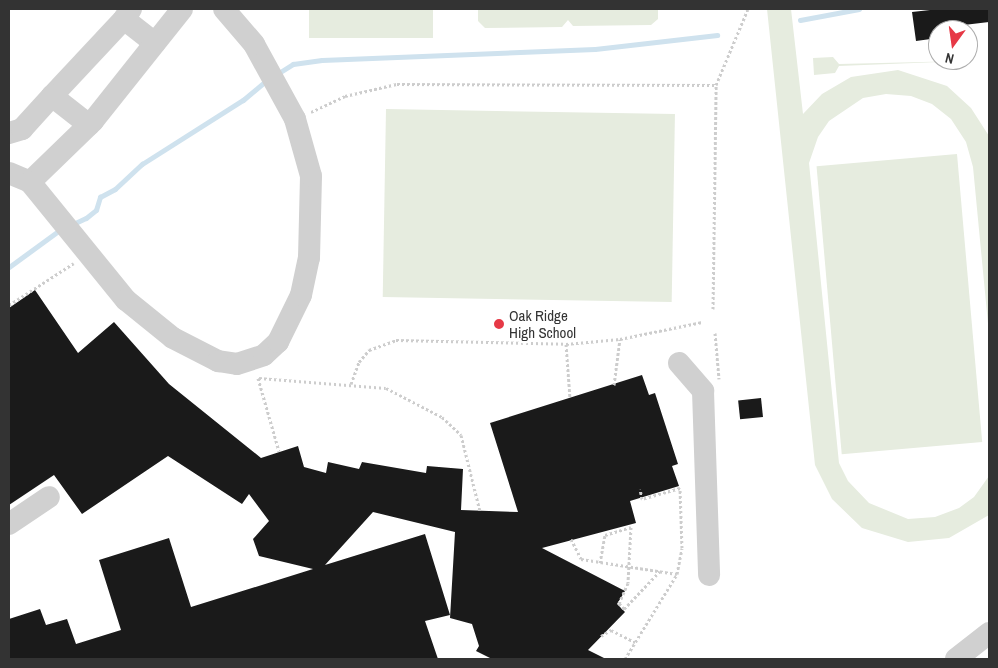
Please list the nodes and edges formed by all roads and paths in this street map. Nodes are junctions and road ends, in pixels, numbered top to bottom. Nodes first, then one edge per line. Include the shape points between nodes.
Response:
1 (182, 9) edge
2 (224, 9) edge
3 (748, 9) edge
4 (127, 14) edge
5 (155, 43) junction
6 (716, 85) junction
7 (52, 96) junction
8 (295, 119) junction
9 (88, 125) junction
10 (10, 134) edge
11 (9, 173) edge
12 (30, 182) junction
13 (81, 247) junction
14 (9, 305) edge
15 (713, 309) dead end
16 (702, 322) dead end
17 (620, 339) junction
18 (566, 344) junction
19 (679, 363) dead end
20 (255, 370) junction
21 (351, 384) junction
22 (614, 384) dead end
23 (570, 398) dead end
24 (279, 452) dead end
25 (640, 489) dead end
26 (49, 497) dead end
27 (480, 511) dead end
28 (9, 524) edge
29 (571, 538) dead end
30 (600, 563) junction
31 (626, 567) junction
32 (660, 571) junction
33 (677, 574) junction
34 (709, 575) dead end
35 (989, 633) edge
36 (601, 636) dead end
37 (635, 642) junction
38 (624, 659) edge
39 (956, 659) edge

1 - 5 street
2 - 8 street via 265,64
3 - 6 path
4 - 5 street
4 - 7 street
5 - 9 street
6 - 8 path via 398,84 345,96
6 - 15 path
7 - 9 street
7 - 10 street via 22,129
8 - 20 street via 311,176 309,258 290,320 278,342
9 - 12 street
11 - 12 street
12 - 13 street via 55,209
13 - 14 path
13 - 20 street via 126,300 173,338 218,362
16 - 17 path
17 - 18 path
17 - 22 path
18 - 21 path via 396,340 369,350 359,362
18 - 23 path
19 - 34 street via 703,391
20 - 21 path
20 - 24 path
21 - 27 path via 386,388 408,398 442,417 461,435
25 - 33 path via 642,499 680,488 682,548
26 - 28 street
29 - 30 path via 581,559
30 - 31 path
30 - 31 path via 605,535 631,527
31 - 32 path
31 - 32 path via 628,583 619,603 624,609
32 - 33 path
33 - 37 path
35 - 39 street
36 - 37 path via 611,630
37 - 38 path

